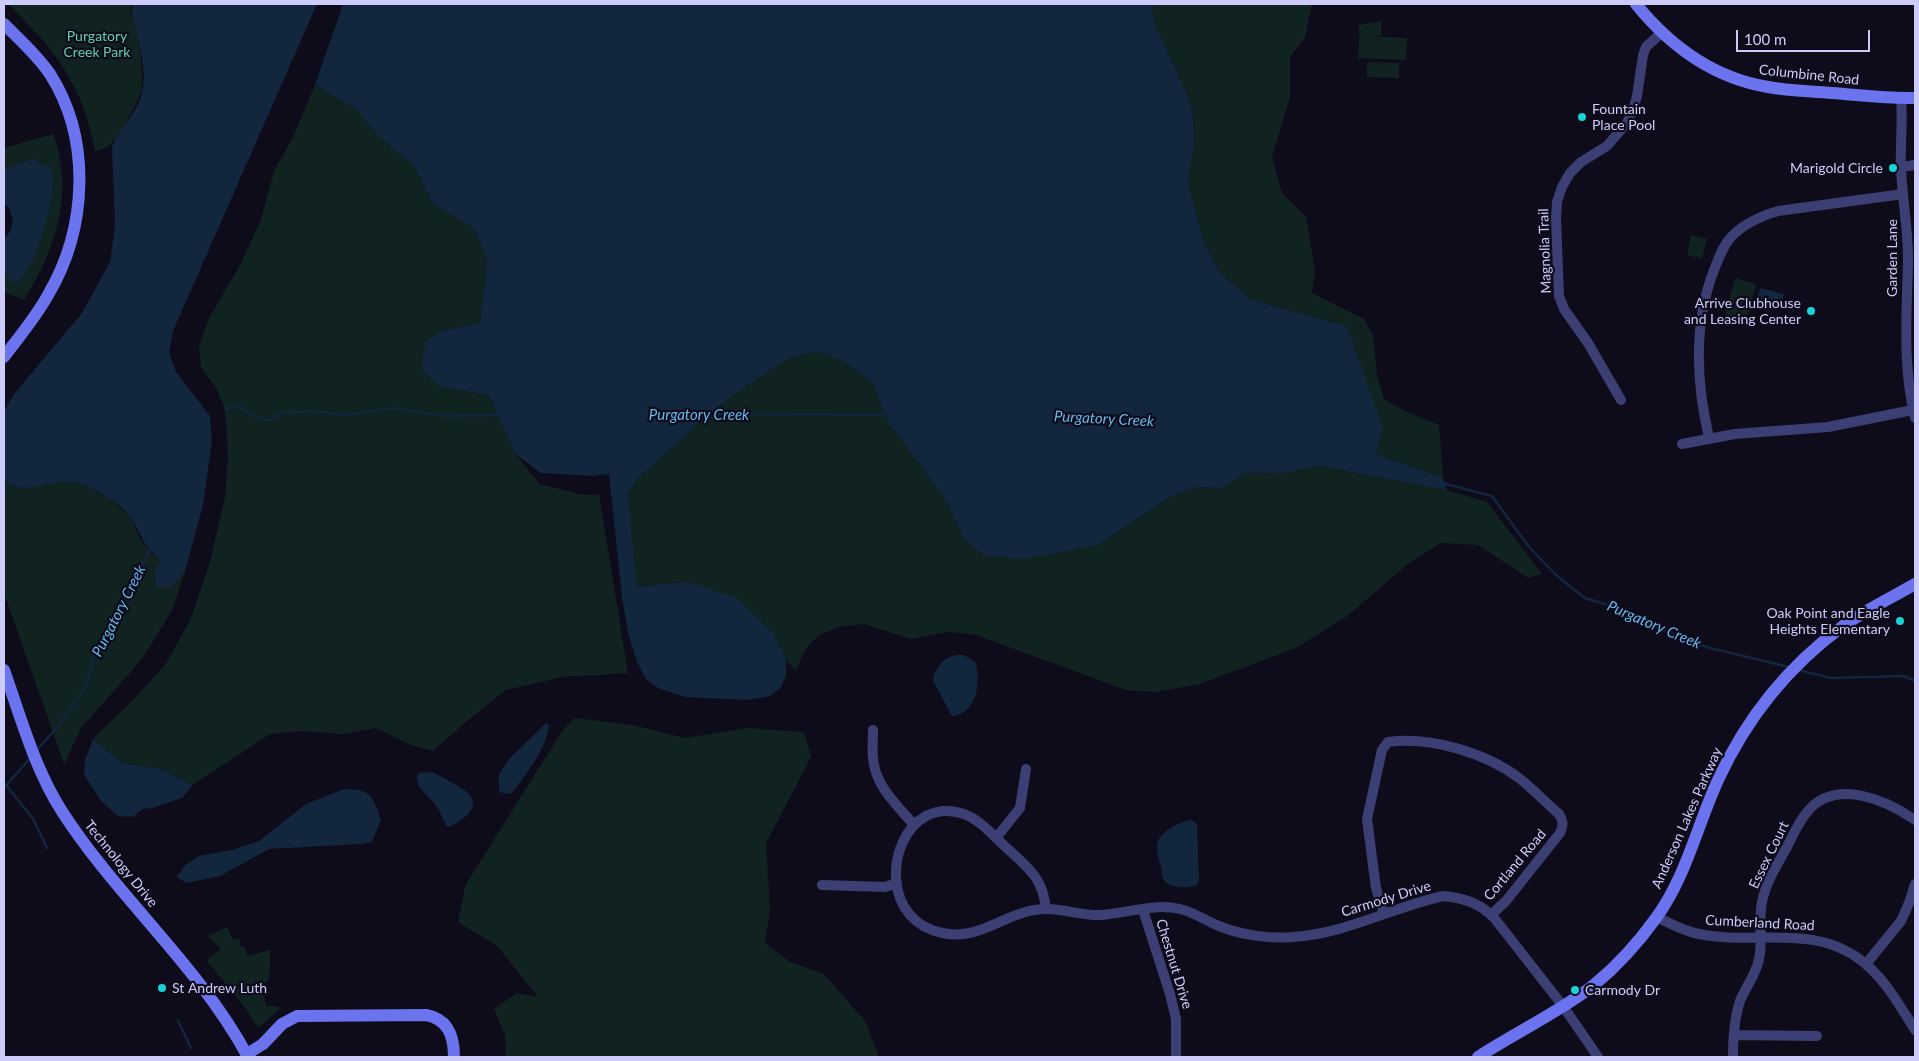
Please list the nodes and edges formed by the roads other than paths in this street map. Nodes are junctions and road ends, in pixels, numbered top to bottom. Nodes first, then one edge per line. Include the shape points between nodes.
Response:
1 (1636, 4) edge
2 (4, 24) edge
3 (1661, 33) junction
4 (1901, 98) junction
5 (1915, 98) edge
6 (1915, 165) edge
7 (1901, 167) junction
8 (1903, 194) junction
9 (4, 357) edge
10 (1912, 382) edge
11 (1621, 400) dead end
12 (1914, 414) edge
13 (1709, 438) junction
14 (1682, 444) dead end
15 (1915, 584) edge
16 (4, 670) edge
17 (873, 730) dead end
18 (1026, 769) dead end
19 (1915, 820) edge
20 (914, 824) junction
21 (996, 838) junction
22 (897, 884) junction
23 (1915, 884) edge
24 (822, 885) dead end
25 (1046, 909) junction
26 (1143, 910) junction
27 (1384, 913) junction
28 (1491, 915) junction
29 (1657, 917) junction
30 (1760, 937) junction
31 (1866, 964) junction
32 (1563, 1006) junction
33 (1915, 1030) edge
34 (1734, 1035) junction
35 (1817, 1036) dead end
36 (248, 1056) edge
37 (454, 1057) edge
38 (1176, 1057) edge
39 (1478, 1057) edge
40 (1598, 1057) edge
41 (1733, 1057) edge

1 - 3 street, Columbine Road
2 - 9 street via 41,62 57,86 73,129 80,175 78,211 62,269 48,297
3 - 4 street, Columbine Road via 1693,58 1746,82 1787,90
3 - 11 street, Magnolia Trail via 1642,54 1634,110 1627,123 1607,146 1570,173 1557,202 1559,296
4 - 5 street, Columbine Road
4 - 7 street, Garden Lane
6 - 7 street
7 - 8 street, Garden Lane
8 - 10 street, Garden Lane via 1908,258 1905,329
8 - 13 street via 1778,211 1761,216 1732,236 1722,250 1708,284 1702,313 1698,370
10 - 12 street, Garden Lane
12 - 13 street via 1828,427
13 - 14 street
15 - 29 street, Anderson Lakes Parkway via 1844,626 1773,690 1745,730 1718,780 1685,865
16 - 36 street, Technology Drive via 53,797 75,831 216,1006
17 - 20 street via 873,759 877,775 884,790
18 - 21 street via 1020,808
19 - 30 street, Essex Court via 1861,795 1838,794 1817,802 1803,816 1767,886 1762,903
20 - 21 street via 938,812 952,812 966,815
20 - 22 street via 900,847
21 - 25 street via 1036,876 1045,897
22 - 24 street via 885,887
22 - 25 street via 900,900 915,921 925,928 951,934 978,931 1024,912
23 - 31 street via 1901,921
25 - 26 street, Carmody Drive via 1084,915
26 - 27 street, Carmody Drive via 1182,909 1241,933 1292,938 1335,930
26 - 38 street, Chestnut Drive via 1176,1019
27 - 28 street, Carmody Drive via 1443,896 1471,901
27 - 28 street, Cortland Road via 1376,888 1367,819 1382,750 1388,742 1394,741 1441,745 1493,762 1520,779 1562,820 1560,833
28 - 32 street, Carmody Drive
29 - 30 street, Cumberland Road via 1700,934
29 - 32 street, Anderson Lakes Parkway via 1615,966
30 - 31 street, Cumberland Road via 1823,941
30 - 34 street, Essex Court via 1756,970 1741,1000
31 - 33 street, Cumberland Road via 1889,990
32 - 39 street, Anderson Lakes Parkway
32 - 40 street, Carmody Drive
34 - 35 street
34 - 41 street, Essex Court
36 - 37 street via 282,1024 297,1016 426,1015 441,1020 446,1026 453,1039

